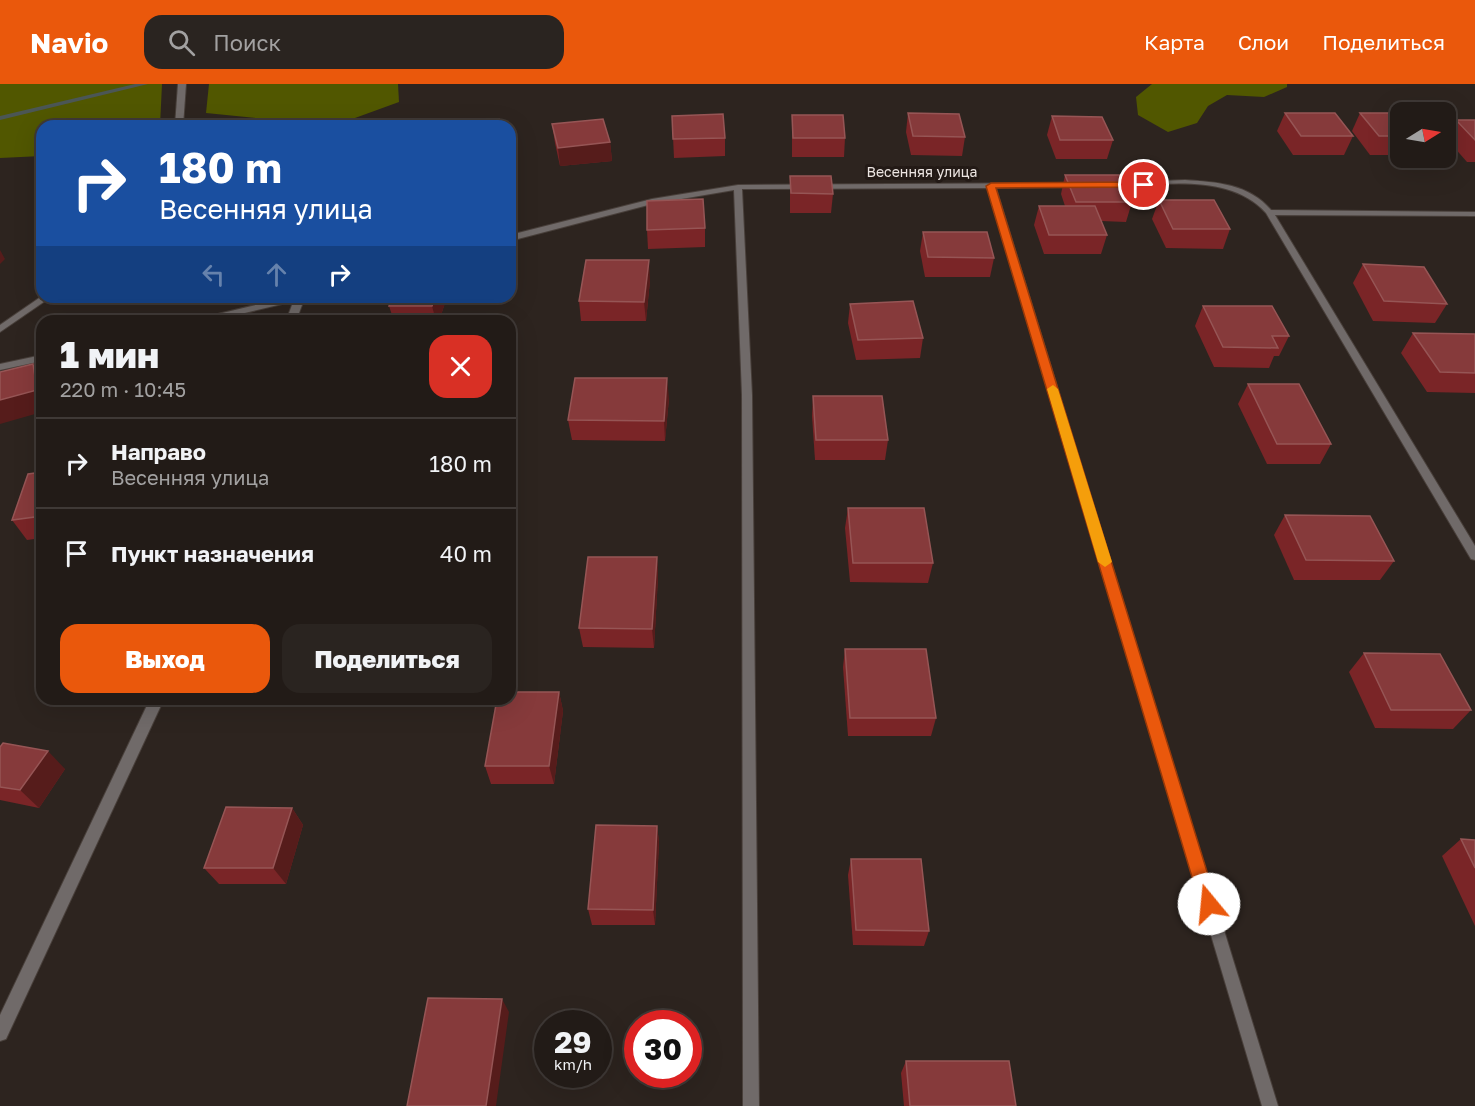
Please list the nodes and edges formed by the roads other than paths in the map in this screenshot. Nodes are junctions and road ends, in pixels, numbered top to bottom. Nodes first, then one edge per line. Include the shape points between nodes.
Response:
1 (182, 84) edge
2 (179, 120) edge
3 (991, 186) junction
4 (738, 187) junction
5 (1269, 212) junction
6 (1475, 214) edge
7 (516, 236) edge
8 (37, 303) edge
9 (275, 303) edge
10 (225, 315) edge
11 (0, 329) edge
12 (36, 359) edge
13 (0, 367) edge
14 (1475, 556) edge
15 (154, 705) edge
16 (0, 1033) edge
17 (751, 1106) edge
18 (1270, 1106) edge

1 - 2 street
3 - 4 street, Весенняя улица
3 - 5 street, Весенняя улица via 1209,184 1256,198
3 - 18 street
4 - 7 street, Весенняя улица via 622,207
4 - 17 street via 747,395
5 - 6 street
5 - 14 street
8 - 11 street
9 - 10 street
12 - 13 street
15 - 16 street

